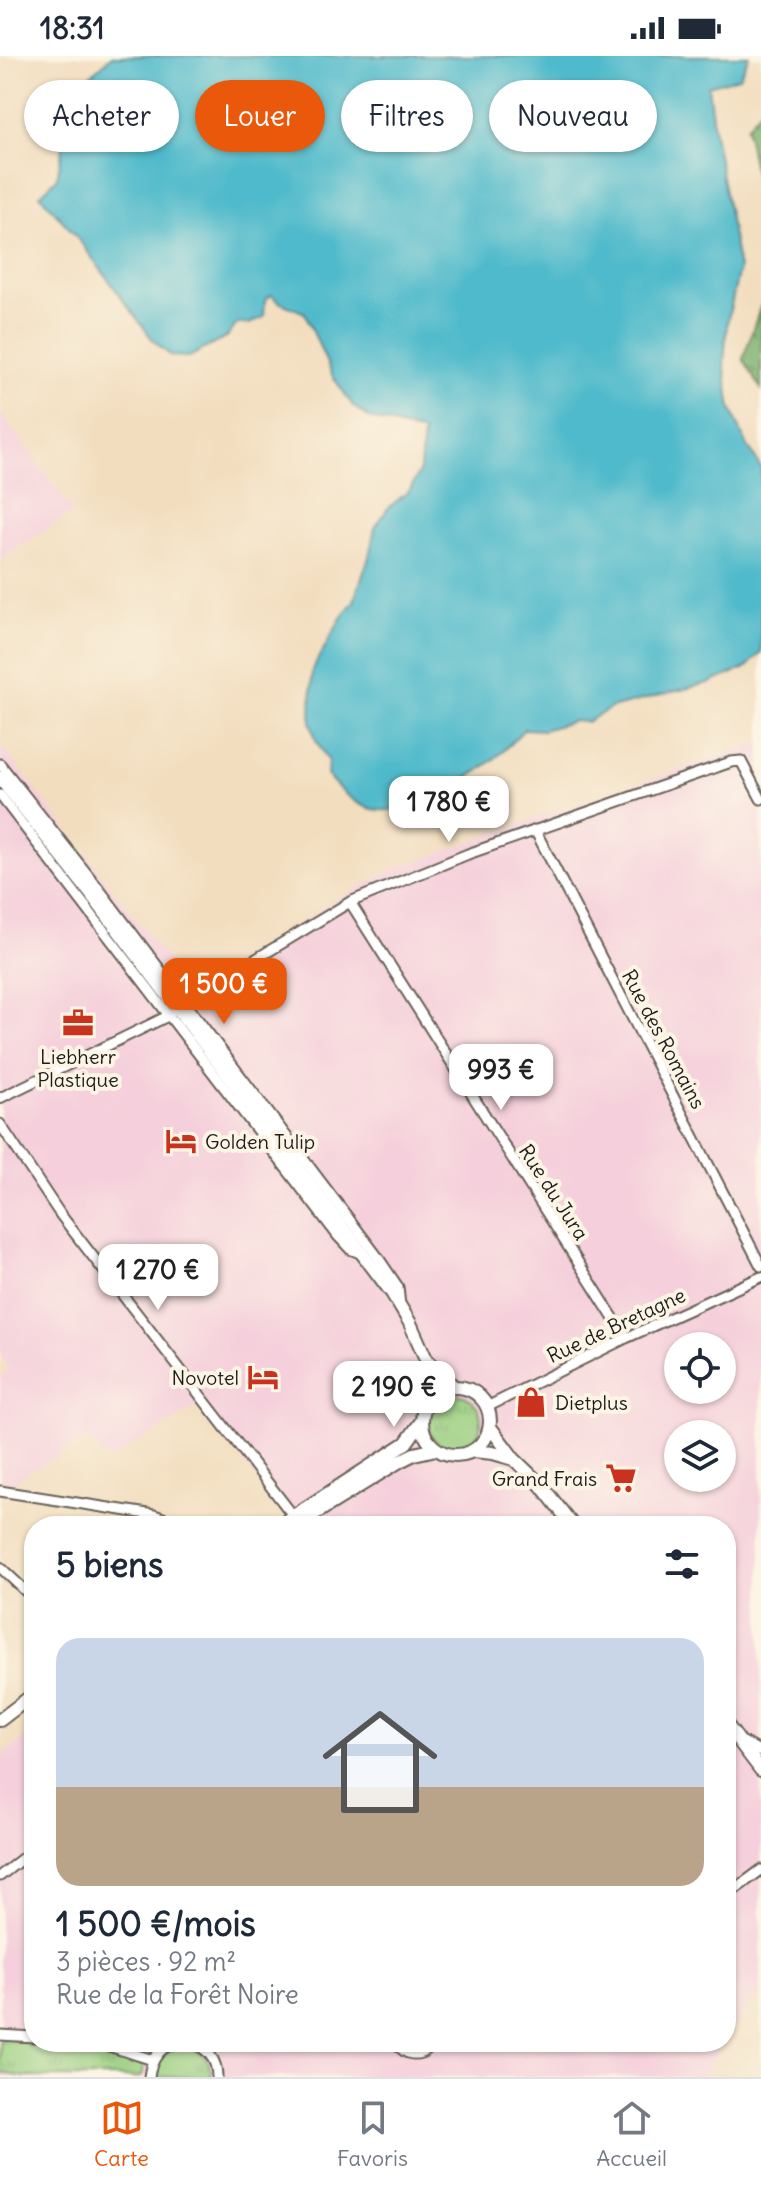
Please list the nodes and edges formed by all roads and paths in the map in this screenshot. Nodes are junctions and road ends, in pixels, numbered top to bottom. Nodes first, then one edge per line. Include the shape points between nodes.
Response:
1 (0, 764) edge
2 (0, 778) edge
3 (0, 795) edge
4 (761, 799) edge
5 (535, 830) junction
6 (350, 902) junction
7 (185, 1002) junction
8 (170, 1015) junction
9 (0, 1098) edge
10 (0, 1124) edge
11 (363, 1254) junction
12 (761, 1266) edge
13 (761, 1277) edge
14 (400, 1306) junction
15 (626, 1338) junction
16 (426, 1359) junction
17 (454, 1387) junction
18 (430, 1399) junction
19 (487, 1407) junction
20 (421, 1422) junction
21 (490, 1427) junction
22 (436, 1449) junction
23 (473, 1451) junction
24 (514, 1459) junction
25 (0, 1491) edge
26 (157, 1516) edge
27 (293, 1516) edge
28 (307, 1516) edge
29 (310, 1516) edge
30 (565, 1516) edge
31 (0, 1567) edge
32 (24, 1590) edge
33 (24, 1702) edge
34 (0, 1720) edge
35 (736, 1737) edge
36 (738, 1740) junction
37 (761, 1752) edge
38 (761, 1770) edge
39 (24, 1857) edge
40 (761, 1870) edge
41 (0, 1876) edge
42 (736, 1889) edge
43 (0, 2035) edge
44 (24, 2036) edge
45 (128, 2052) edge
46 (158, 2052) edge
47 (208, 2052) edge
48 (153, 2060) junction
49 (149, 2077) edge
50 (217, 2077) edge

1 - 7 street
2 - 11 main road
3 - 8 street
4 - 5 street via 741,761 731,762
5 - 6 street
5 - 12 street, Rue des Romains
6 - 7 street
6 - 15 street, Rue du Jura
7 - 14 street via 377,1256 398,1287
8 - 9 street
8 - 11 street via 338,1236
10 - 27 street via 60,1214
11 - 14 main road
13 - 15 street, Rue de Bretagne
14 - 16 main road
15 - 19 street, Rue de Bretagne
16 - 17 main road
16 - 18 main road
17 - 18 main road
17 - 19 main road via 474,1392
18 - 20 main road
19 - 21 main road
20 - 22 main road
20 - 28 main road via 406,1443
21 - 23 main road
21 - 24 main road
22 - 23 main road via 454,1456
22 - 29 main road via 400,1461
23 - 24 main road
24 - 30 main road
25 - 26 street
31 - 32 street
33 - 34 main road
35 - 36 main road
36 - 37 street
36 - 38 main road
39 - 41 street
40 - 42 street
43 - 44 street
45 - 48 street
46 - 48 street
47 - 50 street
48 - 49 street

